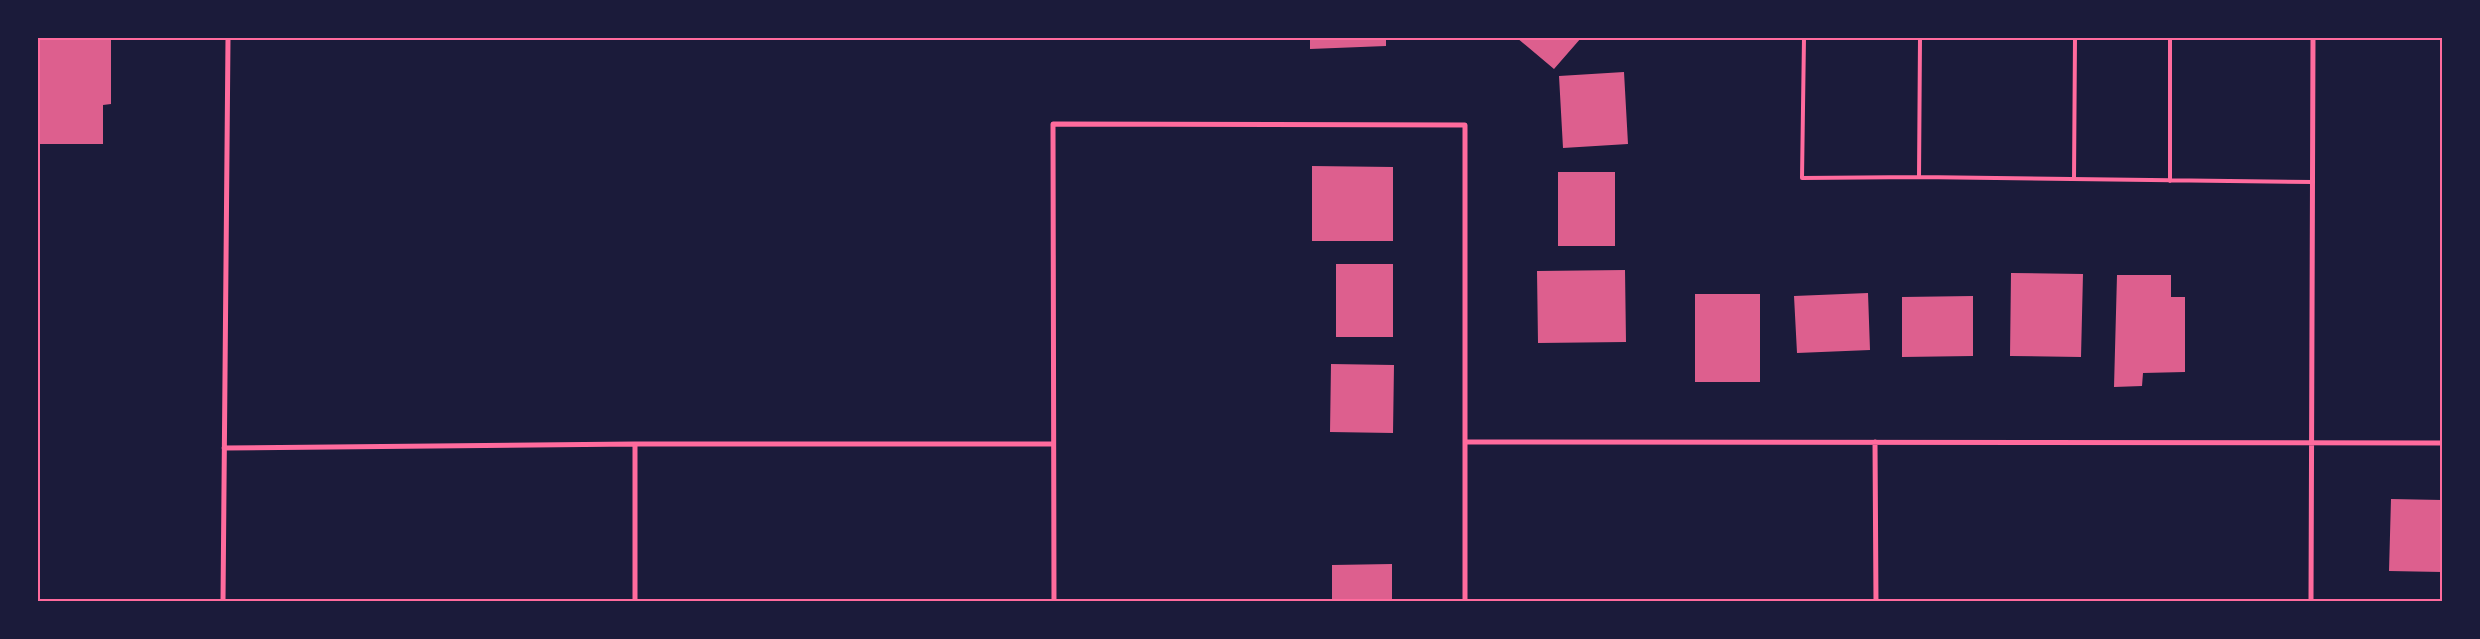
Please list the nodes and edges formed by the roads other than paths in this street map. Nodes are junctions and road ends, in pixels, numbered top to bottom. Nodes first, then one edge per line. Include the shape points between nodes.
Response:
1 (228, 38) edge
2 (1804, 38) edge
3 (1920, 38) edge
4 (2075, 38) edge
5 (2170, 38) edge
6 (2313, 38) edge
7 (1919, 177) junction
8 (2074, 179) junction
9 (2170, 181) junction
10 (2313, 182) junction
11 (1465, 442) junction
12 (1875, 442) junction
13 (2442, 443) edge
14 (636, 444) junction
15 (1053, 444) junction
16 (2312, 444) junction
17 (224, 448) junction
18 (223, 602) edge
19 (636, 602) edge
20 (1054, 602) edge
21 (1465, 602) edge
22 (1876, 602) edge
23 (2311, 602) edge

1 - 17 street
2 - 7 lane via 1802,178
3 - 7 lane
4 - 8 lane
5 - 9 lane
6 - 10 street
7 - 8 lane
8 - 9 lane
9 - 10 lane
10 - 16 street
11 - 12 street
11 - 15 street via 1465,125 1053,124
11 - 21 street
12 - 16 street
12 - 22 street
13 - 16 street
14 - 15 street
14 - 17 street
14 - 19 street
15 - 20 street
16 - 23 street
17 - 18 street

